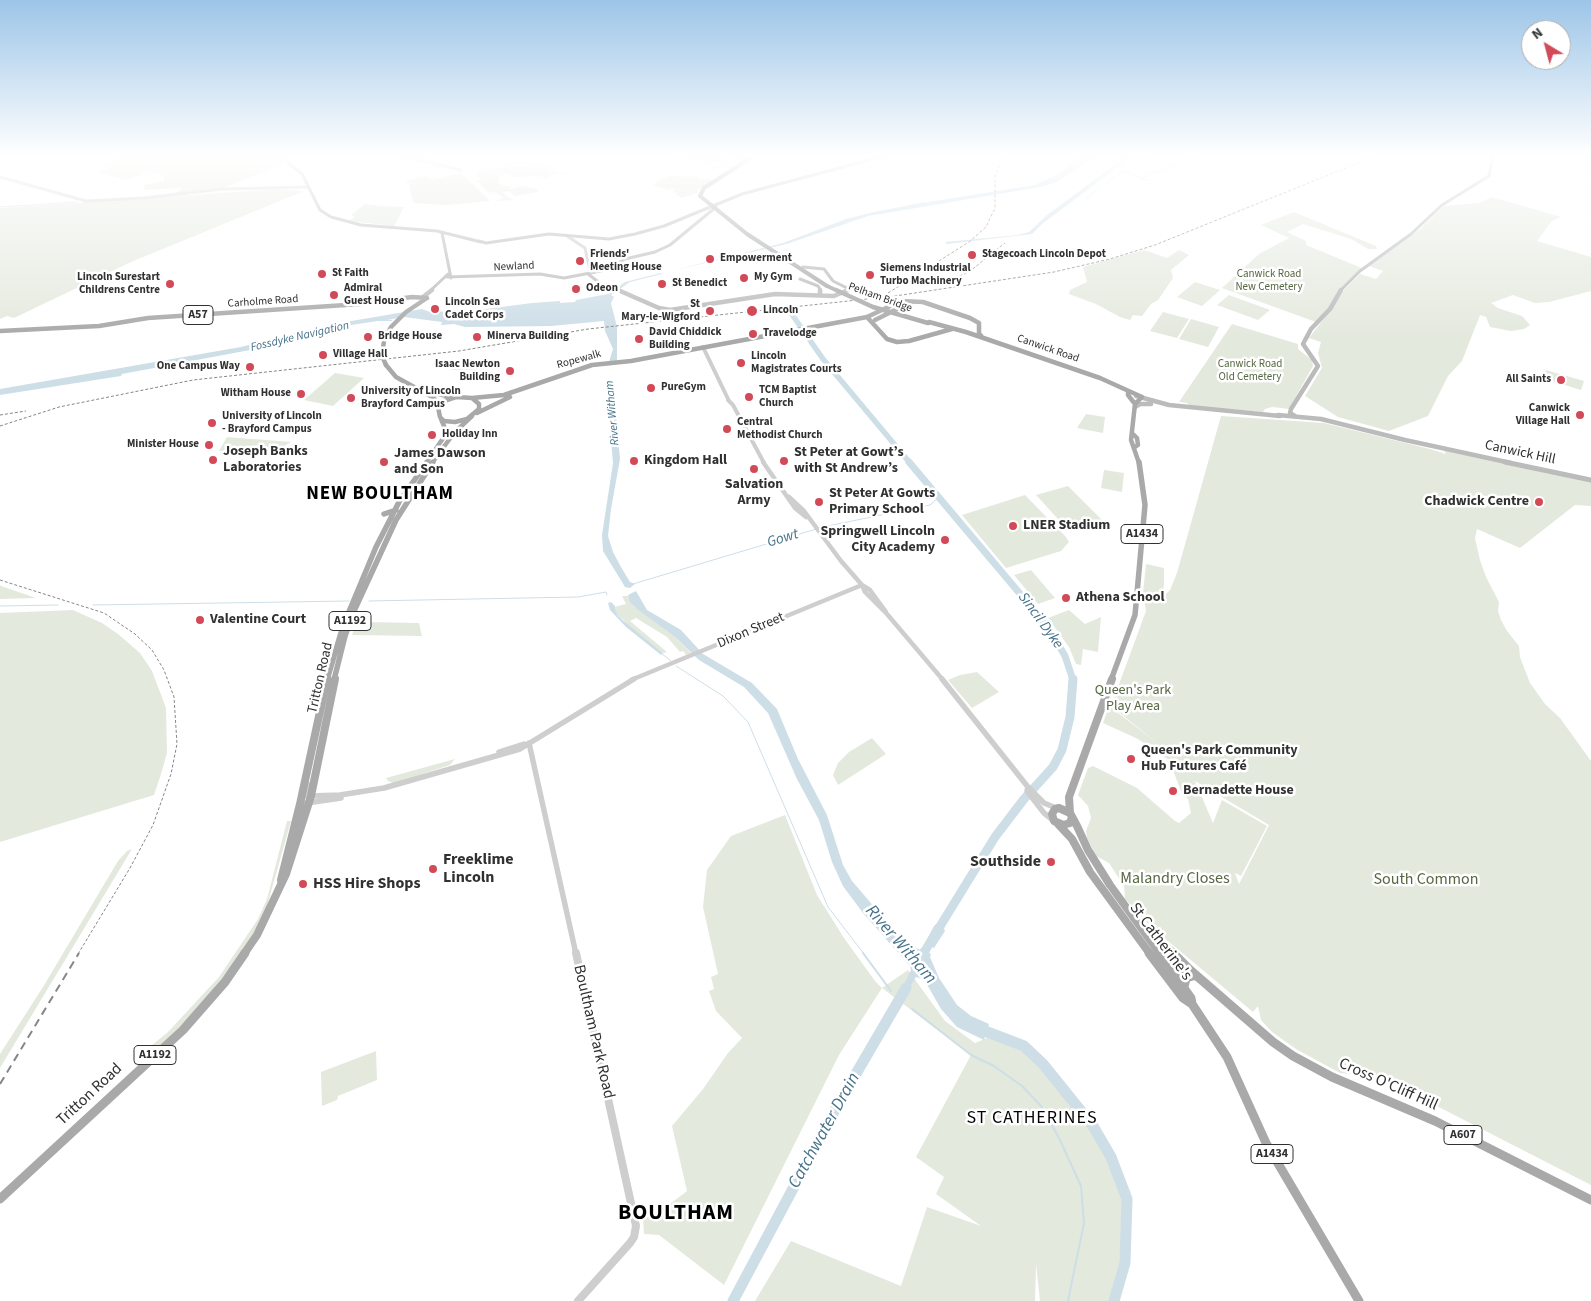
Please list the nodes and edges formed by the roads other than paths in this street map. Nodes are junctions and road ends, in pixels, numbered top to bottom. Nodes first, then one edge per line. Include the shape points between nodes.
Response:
1 (328, 216) edge
2 (691, 216) edge
3 (703, 216) edge
4 (725, 216) edge
5 (1431, 216) edge
6 (442, 233) junction
7 (568, 236) junction
8 (801, 267) junction
9 (821, 268) junction
10 (594, 272) junction
11 (588, 274) junction
12 (812, 275) junction
13 (449, 278) junction
14 (800, 279) junction
15 (614, 288) junction
16 (820, 295) junction
17 (425, 297) junction
18 (412, 301) junction
19 (925, 304) junction
20 (871, 318) junction
21 (929, 323) junction
22 (937, 326) junction
23 (952, 329) junction
24 (959, 330) junction
25 (980, 330) junction
26 (0, 331) edge
27 (940, 332) junction
28 (966, 332) junction
29 (982, 337) junction
30 (703, 347) junction
31 (543, 381) junction
32 (421, 391) junction
33 (1128, 391) junction
34 (456, 397) junction
35 (472, 398) junction
36 (1142, 398) junction
37 (1150, 398) junction
38 (1158, 402) junction
39 (1166, 404) junction
40 (1135, 405) junction
41 (438, 407) junction
42 (473, 415) junction
43 (1295, 416) junction
44 (441, 420) junction
45 (1445, 448) joint
46 (1591, 480) edge
47 (418, 485) junction
48 (394, 511) junction
49 (384, 514) dead end
50 (862, 585) junction
51 (529, 743) junction
52 (1069, 797) junction
53 (1035, 798) junction
54 (305, 800) junction
55 (1057, 808) junction
56 (1071, 815) junction
57 (1056, 822) junction
58 (280, 886) junction
59 (1144, 930) junction
60 (1154, 959) junction
61 (1166, 964) junction
62 (1192, 973) junction
63 (1184, 987) junction
64 (1192, 1004) junction
65 (0, 1199) edge
66 (1591, 1200) edge
67 (578, 1301) edge
68 (1359, 1301) edge

1 - 6 main road via 348,223
2 - 7 main road via 638,234 608,239
3 - 10 main road, Newland via 678,240 652,253 625,259
4 - 8 main road, Pelham Bridge
5 - 43 main road via 1364,268 1340,291 1330,309 1311,329 1303,344 1318,366 1290,413
6 - 7 main road via 488,243 537,235
6 - 13 main road
7 - 10 street via 585,248
8 - 9 main road
8 - 12 main road, Pelham Bridge
8 - 14 main road
9 - 12 main road
9 - 16 main road via 834,282 848,290 839,295
10 - 11 main road, Newland
10 - 15 main road via 601,281
11 - 13 main road, Newland via 564,278 537,274
11 - 15 main road via 601,284
12 - 14 main road
12 - 21 main road, Pelham Bridge, bridge via 873,307
13 - 17 main road
13 - 17 main road
14 - 16 main road via 818,286
15 - 16 main road via 670,310 784,293
17 - 18 main road
17 - 18 main road, Carholme Road
18 - 26 main road, Carholme Road / A57
18 - 32 main road, bridge via 409,310 391,327 383,344 382,356 396,377
19 - 20 main road via 899,306
19 - 20 main road via 901,301
19 - 25 main road via 970,318 979,324
20 - 27 main road via 887,339 893,341 909,341
20 - 30 main road, Ropewalk
21 - 22 main road, Canwick Road
21 - 24 main road, Canwick Road
22 - 23 main road, Canwick Road
22 - 27 main road
23 - 24 main road, Canwick Road
23 - 27 main road
24 - 28 main road, Canwick Road
25 - 28 main road
25 - 29 main road
28 - 29 main road, Canwick Road
29 - 33 main road, Canwick Road
30 - 31 main road, Ropewalk via 581,368
30 - 50 street via 755,453 795,508 807,517
31 - 35 main road, Ropewalk via 504,395
31 - 42 main road, Ropewalk
32 - 34 main road, Ropewalk
32 - 41 main road via 434,398
33 - 36 main road
33 - 37 main road, Canwick Road
33 - 40 main road
34 - 35 main road, Ropewalk
34 - 41 main road
35 - 42 main road via 480,404
36 - 37 main road, Canwick Road
36 - 38 main road, Canwick Road
36 - 40 main road
37 - 38 main road, Canwick Road
38 - 39 main road, Canwick Road
39 - 40 main road
39 - 43 main road, Canwick Road
40 - 52 main road, A1434 via 1131,442 1142,473 1145,505 1135,615
41 - 44 main road, Tritton Road
42 - 44 main road via 460,421
42 - 47 main road, Tritton Road / A1192 via 450,438
43 - 45 main road, Canwick Road
44 - 48 main road, Tritton Road / A1192 via 444,437
45 - 46 main road, Canwick Hill
47 - 48 main road
47 - 54 main road, Tritton Road / A1192 via 394,523 350,623 331,693 315,774
48 - 49 main road
48 - 54 main road, Tritton Road / A1192 via 343,626 328,674
50 - 51 street, Dixon Street via 639,678 594,701
50 - 53 street via 885,608
51 - 54 street, Dixon Street via 520,749 430,775 363,792
51 - 67 street, Boultham Park Road via 636,1226 630,1243
52 - 55 main road, A1434
52 - 56 main road, A1434
53 - 55 street
53 - 57 street via 1044,813
54 - 58 main road, Tritton Road / A1192
54 - 58 main road, Tritton Road / A1192 via 296,816
55 - 56 main road
55 - 57 main road via 1052,814
56 - 57 main road via 1068,824
56 - 59 main road, St Catherine's / A1434 via 1096,864
57 - 60 main road, St Catherine's / A1434 via 1072,839 1098,885
58 - 65 main road, Tritton Road / A1192 via 257,935 208,1003 183,1030
59 - 61 main road, St Catherine's / A1434
59 - 62 main road, St Catherine's / A607 via 1177,956
60 - 61 main road, A607
60 - 64 main road, St Catherine's / A1434 via 1183,998
61 - 62 main road, A607
61 - 63 main road, St Catherine's / A1434
62 - 63 main road via 1186,978
62 - 66 main road, Cross O'Cliff Hill / A607 via 1274,1042 1308,1065 1435,1121
63 - 64 main road, St Catherine's / A1434 via 1192,998
64 - 68 main road, A1434 via 1218,1041 1266,1143

